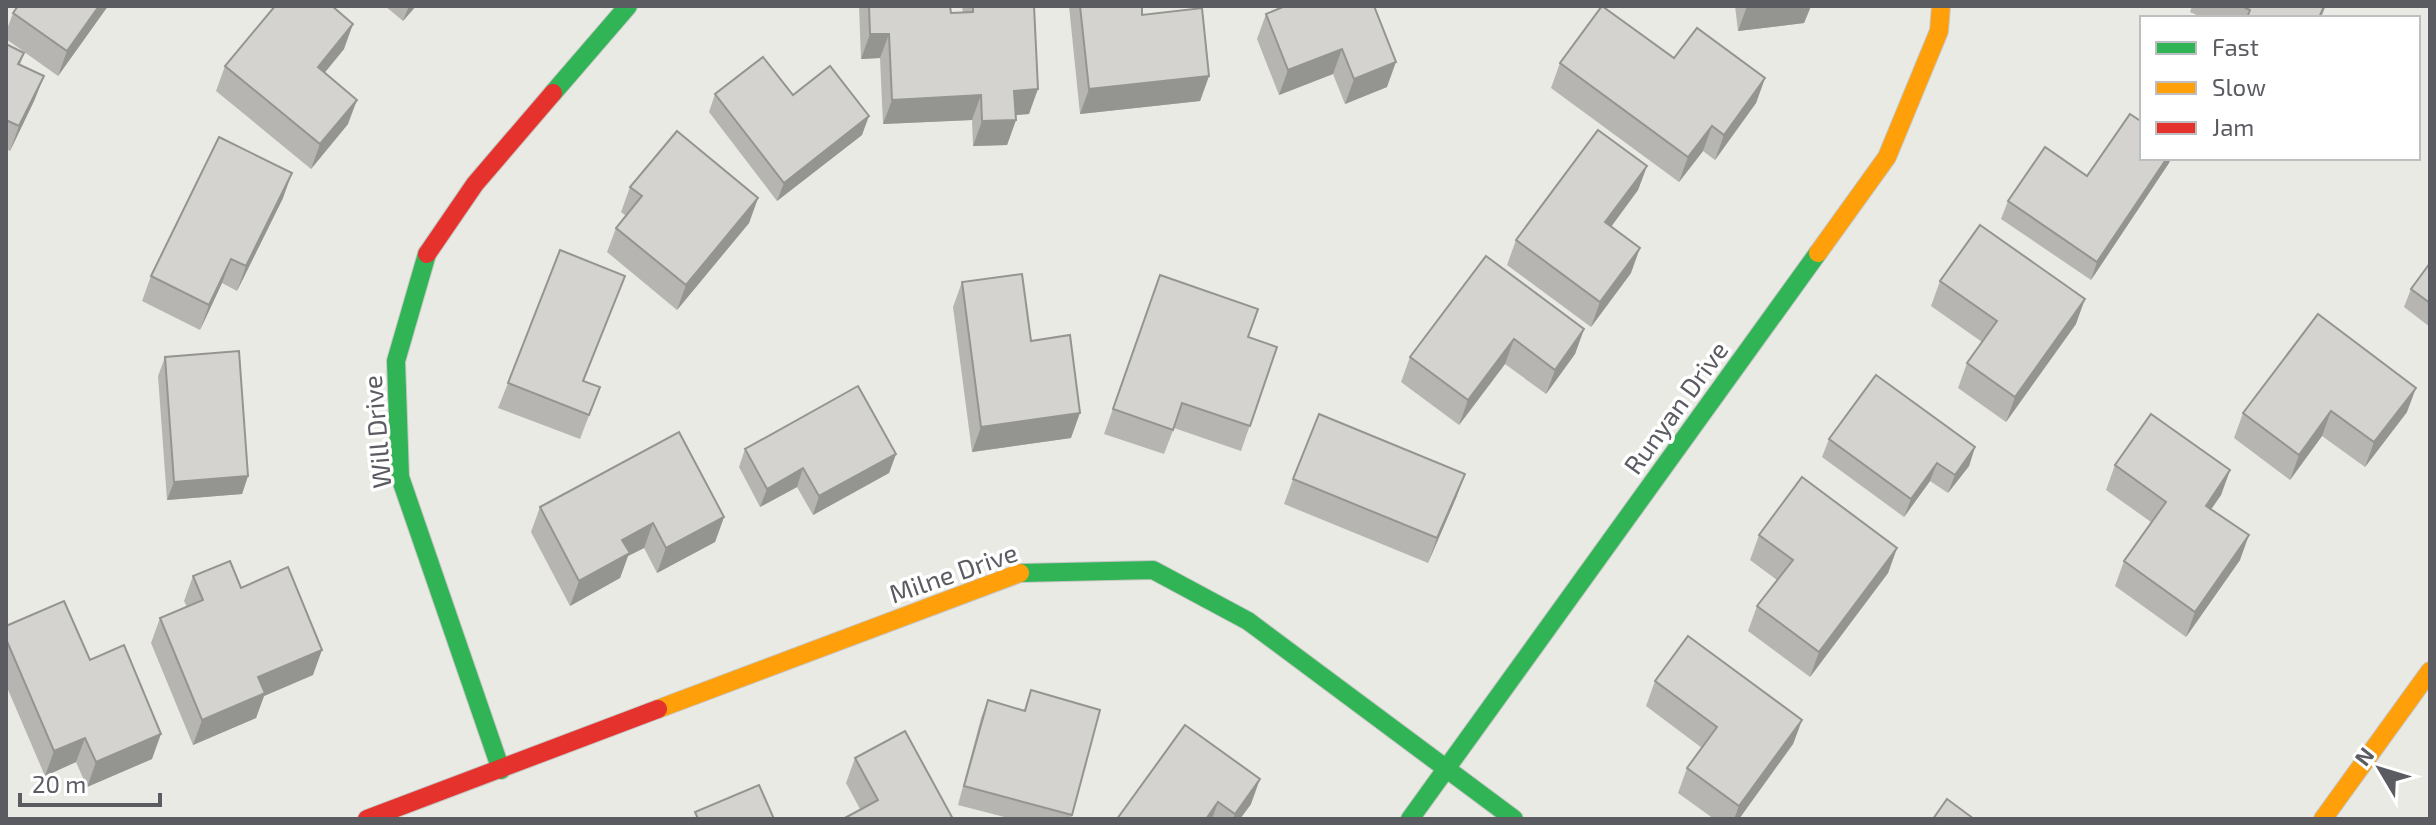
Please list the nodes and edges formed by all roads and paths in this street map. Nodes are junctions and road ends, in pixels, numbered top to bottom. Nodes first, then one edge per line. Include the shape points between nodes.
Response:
1 (628, 6) edge
2 (1941, 6) edge
3 (2430, 671) edge
4 (1446, 768) junction
5 (501, 770) junction
6 (367, 819) edge
7 (1410, 819) edge
8 (1514, 819) edge
9 (2323, 819) edge

1 - 5 street, Will Drive via 475,184 425,257 396,361 400,477
2 - 4 street, Runyan Drive via 1939,31 1887,157
3 - 9 street
4 - 5 street, Milne Drive via 1248,621 1153,570 1137,570 1025,571
4 - 7 street, Runyan Drive
4 - 8 street, Milne Drive
5 - 6 street, Milne Drive

